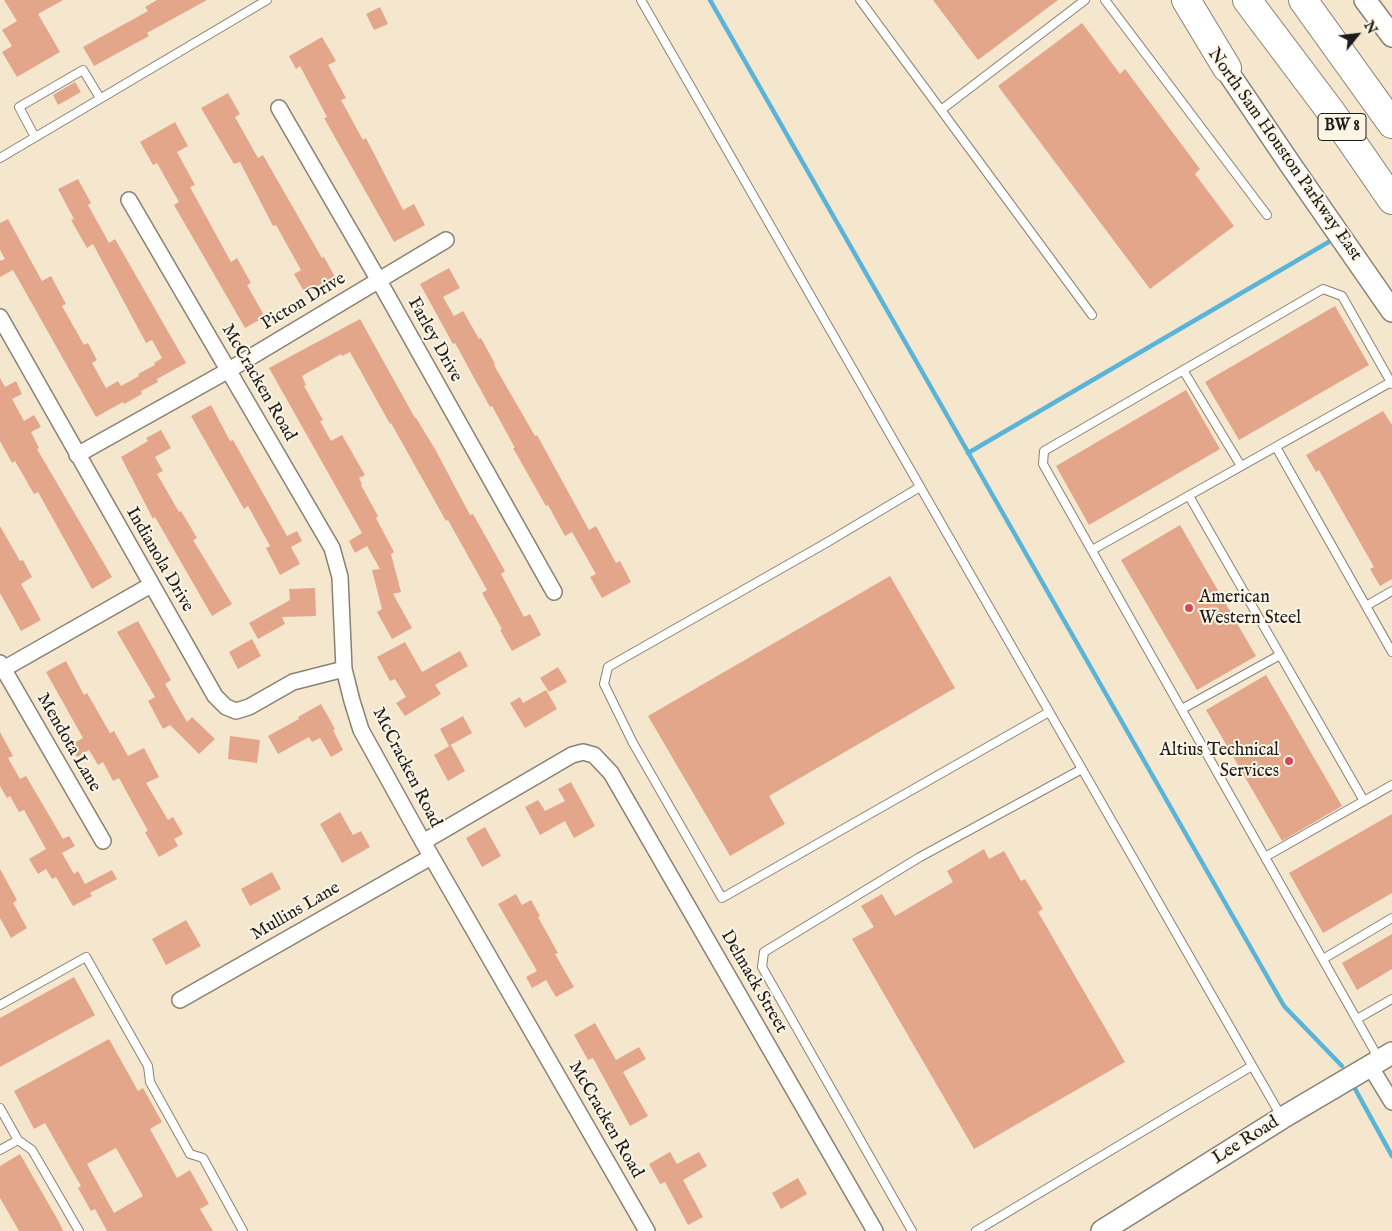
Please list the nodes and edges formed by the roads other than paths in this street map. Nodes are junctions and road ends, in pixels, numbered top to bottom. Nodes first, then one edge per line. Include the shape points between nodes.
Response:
1 (267, 0) edge
2 (641, 0) edge
3 (860, 0) edge
4 (1085, 0) edge
5 (1105, 0) edge
6 (1175, 0) edge
7 (1186, 0) edge
8 (1247, 0) edge
9 (1303, 0) edge
10 (1365, 0) edge
11 (1392, 36) edge
12 (1227, 68) junction
13 (100, 98) junction
14 (279, 108) dead end
15 (941, 110) junction
16 (1392, 124) edge
17 (35, 137) junction
18 (0, 158) edge
19 (129, 200) dead end
20 (1392, 200) edge
21 (1267, 215) dead end
22 (446, 240) dead end
23 (378, 279) junction
24 (1392, 311) edge
25 (1092, 315) dead end
26 (0, 317) edge
27 (228, 370) junction
28 (1183, 370) junction
29 (1392, 383) edge
30 (1276, 447) junction
31 (77, 455) junction
32 (1241, 466) junction
33 (920, 486) junction
34 (1189, 496) junction
35 (1092, 550) junction
36 (151, 585) junction
37 (1392, 591) edge
38 (554, 592) dead end
39 (1366, 606) junction
40 (1392, 652) edge
41 (1280, 655) junction
42 (1, 668) edge
43 (344, 669) junction
44 (1182, 709) junction
45 (1049, 712) junction
46 (1082, 769) junction
47 (1392, 785) edge
48 (1364, 802) junction
49 (103, 841) dead end
50 (423, 842) junction
51 (431, 857) junction
52 (1265, 857) junction
53 (1392, 918) edge
54 (1323, 959) junction
55 (1392, 999) edge
56 (180, 1000) dead end
57 (0, 1005) edge
58 (1357, 1019) junction
59 (1381, 1060) edge
60 (1252, 1066) junction
61 (1392, 1102) edge
62 (0, 1108) edge
63 (1282, 1118) junction
64 (18, 1140) junction
65 (0, 1150) edge
66 (1112, 1228) edge
67 (79, 1231) edge
68 (243, 1231) edge
69 (647, 1231) edge
70 (875, 1231) edge
71 (912, 1231) edge
72 (976, 1231) edge

1 - 13 lane
2 - 33 lane
3 - 15 lane
4 - 15 lane
5 - 21 lane
6 - 12 main road, North Sam Houston Parkway East
7 - 12 highway
8 - 20 highway, BW 8 via 1327,106
9 - 16 highway, BW 8
10 - 11 main road
12 - 24 main road, North Sam Houston Parkway East
13 - 17 lane
13 - 17 lane via 83,70 19,107
14 - 23 street, Farley Drive
15 - 25 lane
17 - 18 lane
19 - 27 street, McCracken Road
22 - 23 street, Picton Drive
23 - 27 street, Picton Drive
23 - 38 street, Farley Drive
26 - 31 street, Indianola Drive
27 - 31 street, Picton Drive
27 - 43 street, McCracken Road via 332,548 340,577
28 - 29 lane via 1323,288 1342,296
28 - 32 lane
28 - 35 lane via 1044,450 1043,464
29 - 30 lane
30 - 32 lane
30 - 39 lane
31 - 36 street, Indianola Drive
32 - 34 lane
33 - 45 lane
33 - 45 lane via 608,668 604,684 633,743 722,898
34 - 35 lane
34 - 41 lane
35 - 44 lane
36 - 42 street
36 - 43 street, Indianola Drive via 215,696 226,707 236,711 249,707 294,682
37 - 39 lane
39 - 40 lane
41 - 44 lane
41 - 48 lane
42 - 49 street, Mendota Lane
43 - 50 street, McCracken Road via 361,730
44 - 52 lane
45 - 46 lane
46 - 60 lane
46 - 71 lane via 920,858 764,952 762,967
47 - 48 lane
48 - 52 lane
50 - 51 street, McCracken Road
50 - 70 street, Delmack Street via 572,755 583,752 594,755 611,773
51 - 56 street, Mullins Lane
51 - 69 street, McCracken Road
52 - 54 lane
53 - 54 lane
54 - 58 lane
55 - 58 lane
57 - 68 lane via 86,957 148,1066 150,1082 190,1154 203,1158
58 - 59 lane
59 - 61 street
59 - 63 main road, Lee Road
60 - 63 lane
60 - 72 lane
62 - 64 lane
63 - 66 main road, Lee Road
64 - 65 lane
64 - 67 lane via 32,1150

